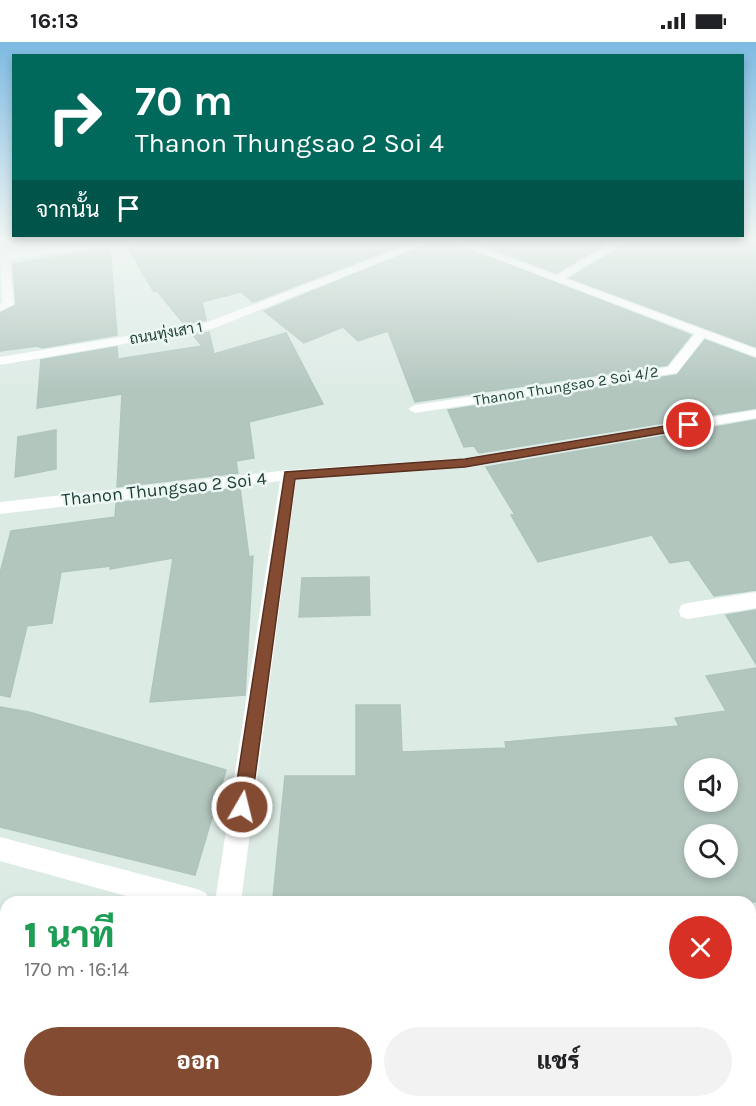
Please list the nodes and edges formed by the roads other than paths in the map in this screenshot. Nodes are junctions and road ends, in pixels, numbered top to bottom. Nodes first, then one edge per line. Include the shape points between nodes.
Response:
1 (6, 292) edge
2 (297, 292) edge
3 (593, 292) edge
4 (0, 307) edge
5 (701, 334) junction
6 (756, 353) edge
7 (0, 361) edge
8 (416, 409) dead end
9 (756, 414) edge
10 (289, 475) junction
11 (0, 508) edge
12 (756, 600) edge
13 (688, 611) dead end
14 (2, 854) edge
15 (174, 896) edge
16 (229, 896) edge

1 - 4 street via 8,305
2 - 7 street, ถนนทุ่งเสา 1 via 208,326
3 - 5 street
5 - 6 street
5 - 8 street, Thanon Thungsao 2 Soi 4/2 via 672,370
9 - 10 street, Thanon Thungsao 2 Soi 4 via 465,463
10 - 11 street, Thanon Thungsao 2 Soi 4
10 - 16 street
12 - 13 street
14 - 15 street

